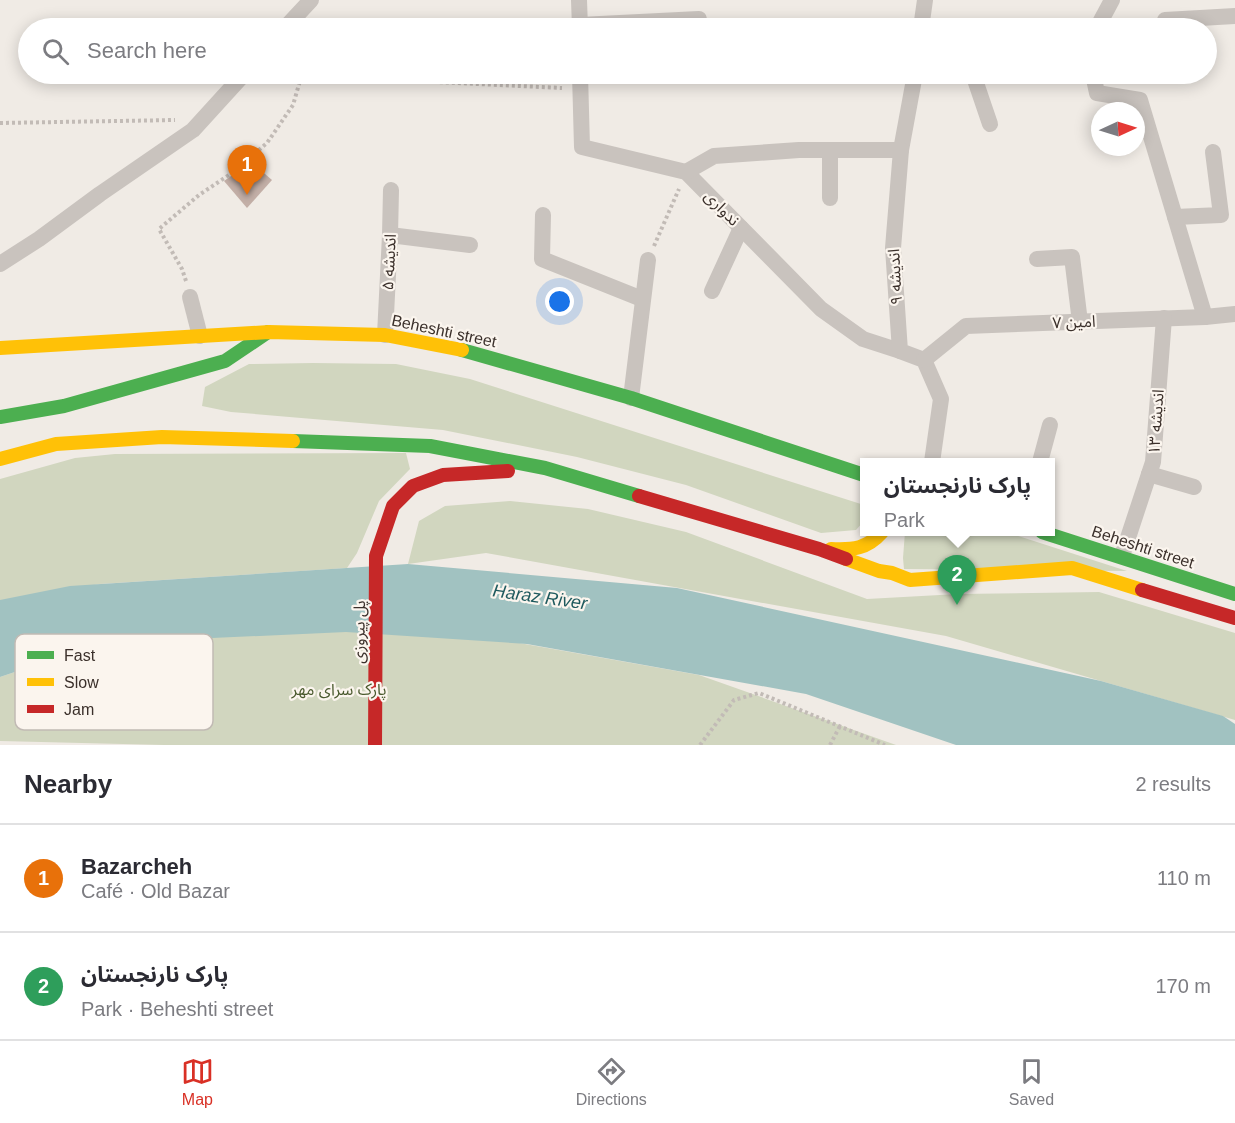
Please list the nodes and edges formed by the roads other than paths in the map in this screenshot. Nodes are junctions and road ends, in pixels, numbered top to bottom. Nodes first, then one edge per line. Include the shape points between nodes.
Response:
1 (311, 0) edge
2 (579, 0) edge
3 (925, 0) edge
4 (1112, 0) edge
5 (1235, 16) edge
6 (294, 18) edge
7 (580, 18) edge
8 (922, 18) edge
9 (1102, 18) edge
10 (1200, 18) edge
11 (235, 84) edge
12 (580, 84) edge
13 (913, 84) edge
14 (976, 84) edge
15 (1095, 84) edge
16 (990, 124) dead end
17 (830, 150) junction
18 (900, 150) junction
19 (1213, 152) dead end
20 (686, 172) junction
21 (391, 190) dead end
22 (830, 198) dead end
23 (543, 215) dead end
24 (1175, 217) junction
25 (741, 228) junction
26 (390, 235) junction
27 (470, 245) dead end
28 (1037, 259) dead end
29 (648, 260) road end
30 (0, 264) edge
31 (712, 291) dead end
32 (190, 297) road end
33 (642, 299) junction
34 (1235, 314) edge
35 (1205, 317) junction
36 (1164, 318) junction
37 (1080, 322) junction
38 (269, 332) junction
39 (385, 334) junction
40 (200, 336) junction
41 (0, 348) edge
42 (900, 351) junction
43 (924, 360) junction
44 (631, 398) junction
45 (0, 417) edge
46 (1050, 425) dead end
47 (933, 458) edge
48 (1041, 458) edge
49 (0, 459) edge
50 (545, 468) junction
51 (860, 474) edge
52 (1149, 474) junction
53 (1194, 487) dead end
54 (1055, 535) edge
55 (878, 536) edge
56 (819, 549) junction
57 (1122, 556) junction
58 (1235, 594) edge
59 (1235, 618) edge
60 (375, 745) edge

1 - 6 street
2 - 7 street
3 - 8 street
4 - 9 street
5 - 10 street
11 - 30 street via 193,130
12 - 20 street via 582,147
13 - 18 street, اندیشه ۹
14 - 16 street
15 - 24 street via 1097,93 1140,100
17 - 18 street
17 - 20 street via 714,156
17 - 22 street
18 - 42 street, اندیشه ۹ via 892,248
19 - 24 street via 1221,215
20 - 25 street, ندواری
21 - 26 street, اندیشه ۵
23 - 33 street via 542,259
24 - 35 street
25 - 31 street
25 - 42 street, ندواری via 821,309 863,339
26 - 27 street
26 - 39 street, اندیشه ۵
28 - 37 street via 1072,256
29 - 33 street
32 - 40 street
33 - 44 street
34 - 35 street, امین ۷
35 - 36 street, امین ۷
36 - 37 street, امین ۷
36 - 52 street, اندیشه ۱۳ via 1154,462
37 - 43 street, امین ۷ via 966,326
38 - 39 main road, Beheshti street
38 - 40 main road, Beheshti street
38 - 45 main road via 225,362 64,406
39 - 44 main road, Beheshti street via 460,349
40 - 41 main road, Beheshti street
42 - 43 street
43 - 47 street via 941,399
44 - 51 main road, Beheshti street
46 - 48 street
49 - 50 main road via 56,444 162,436 430,446
50 - 56 main road
50 - 60 main road, پل پیروزی via 443,475 413,486 393,506 376,556
52 - 53 street
52 - 57 street, اندیشه ۱۳
54 - 57 main road, Beheshti street
55 - 56 main road via 849,550
56 - 59 main road via 910,580 1072,568
57 - 58 main road, Beheshti street

